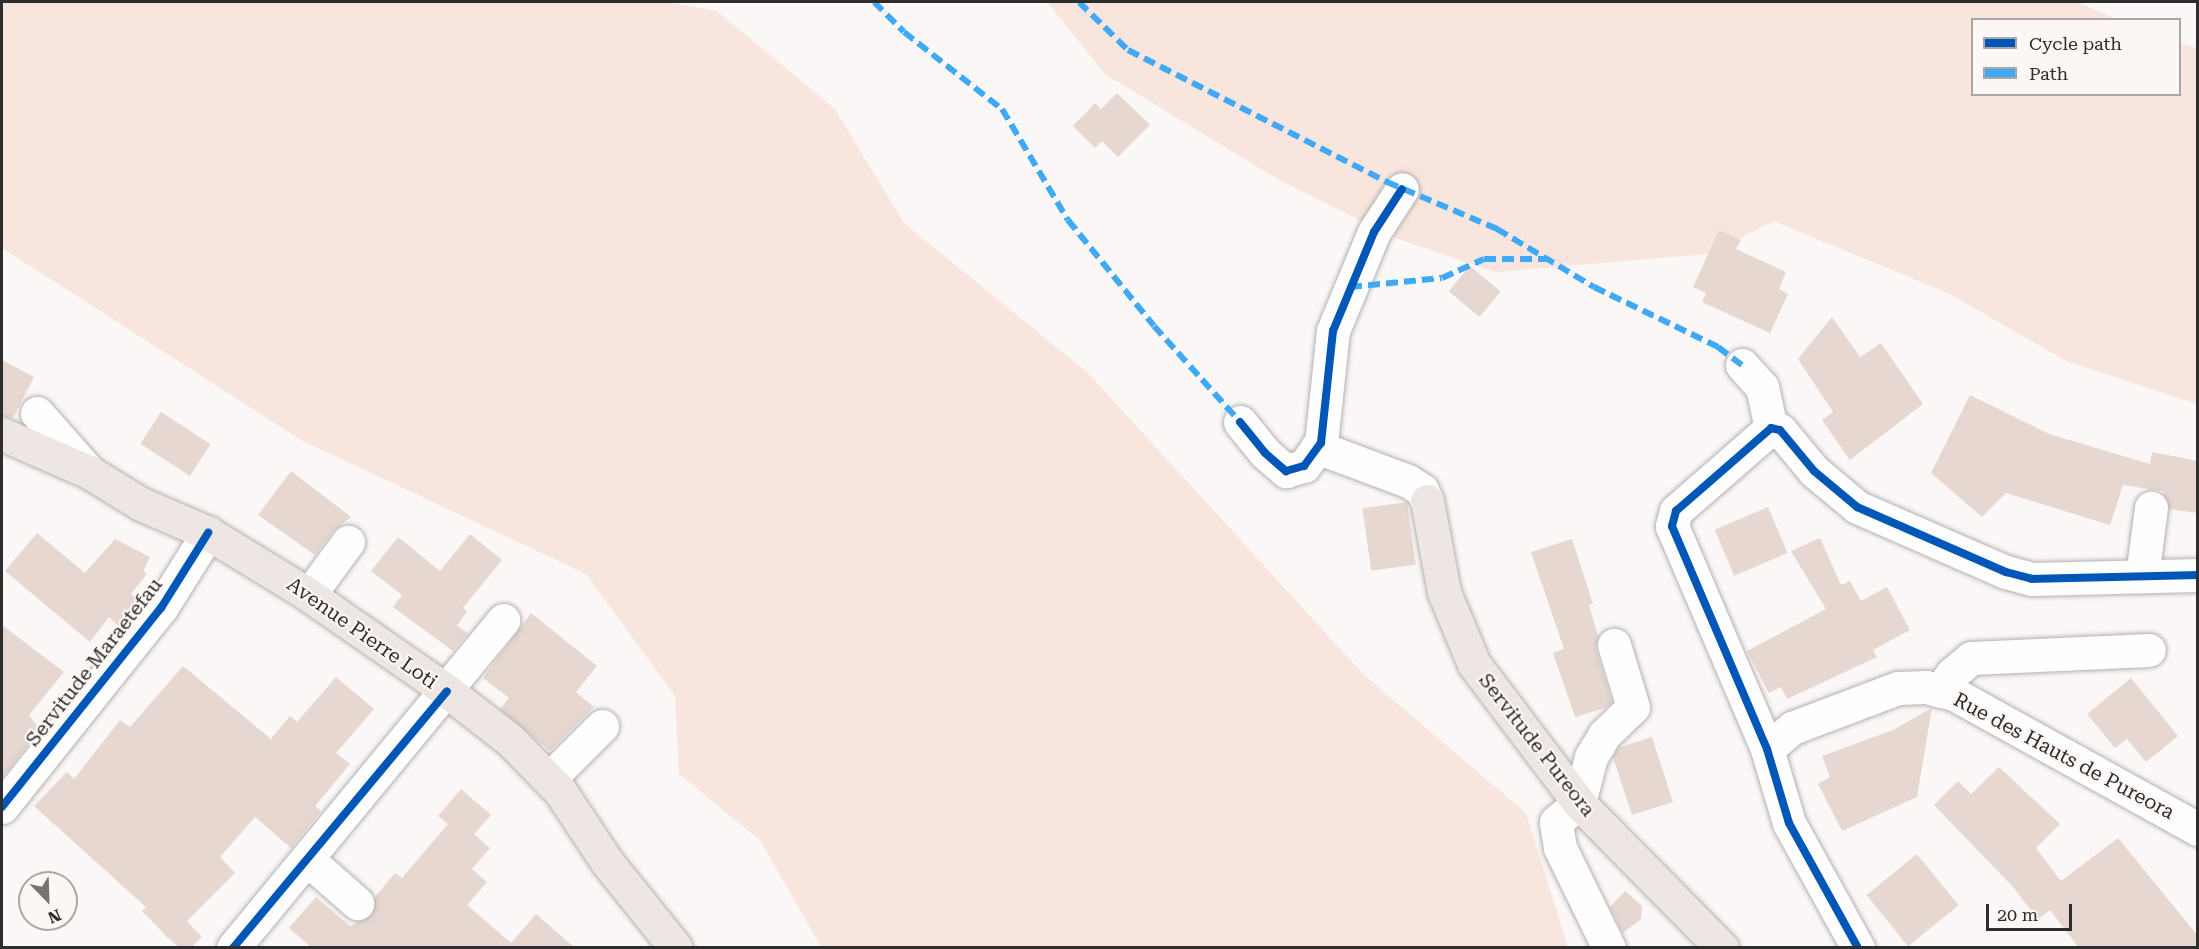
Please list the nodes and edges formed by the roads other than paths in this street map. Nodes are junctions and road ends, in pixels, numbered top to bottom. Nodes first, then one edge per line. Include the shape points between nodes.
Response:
1 (1402, 189) dead end
2 (1742, 365) dead end
3 (38, 413) dead end
4 (1240, 422) dead end
5 (1771, 428) junction
6 (2, 434) edge
7 (1317, 447) junction
8 (89, 472) junction
9 (1427, 501) joint
10 (2151, 508) dead end
11 (207, 533) junction
12 (348, 542) dead end
13 (2198, 575) edge
14 (2142, 576) junction
15 (309, 595) junction
16 (503, 620) dead end
17 (1614, 645) dead end
18 (2150, 650) dead end
19 (447, 691) junction
20 (1940, 691) junction
21 (602, 726) dead end
22 (1767, 749) junction
23 (549, 779) junction
24 (4, 799) edge
25 (1579, 803) junction
26 (2192, 820) edge
27 (307, 859) junction
28 (357, 903) dead end
29 (246, 943) edge
30 (676, 948) edge
31 (1609, 948) edge
32 (1722, 948) edge
33 (1858, 948) edge

1 - 7 street via 1374,232 1333,331 1321,443
2 - 5 street via 1762,387
3 - 8 street
4 - 7 street via 1264,453 1286,471 1304,466
5 - 14 street via 1785,435 1814,471 1857,507 1967,558 2032,579
5 - 22 street via 1676,510 1672,526
6 - 8 main road, Avenue Pierre Loti
7 - 9 street via 1408,481 1422,490
8 - 11 main road, Avenue Pierre Loti via 141,504
9 - 25 main road, Servitude Pureora via 1444,592 1474,664
10 - 14 street
11 - 15 main road, Avenue Pierre Loti
11 - 24 street, Servitude Maraetefau via 161,608
12 - 15 street
13 - 14 street
15 - 19 main road, Avenue Pierre Loti
16 - 19 street
17 - 25 street via 1633,707 1604,735 1591,757
18 - 20 street via 1971,658
19 - 23 main road, Avenue Pierre Loti via 510,740
19 - 27 street
20 - 22 street, Rue des Hauts de Pureora via 1898,688 1792,728
20 - 26 street, Rue des Hauts de Pureora
21 - 23 street
22 - 33 street via 1789,823
23 - 30 main road, Avenue Pierre Loti via 607,862
25 - 31 street via 1556,822 1560,848
25 - 32 main road, Servitude Pureora
27 - 28 street
27 - 29 street

